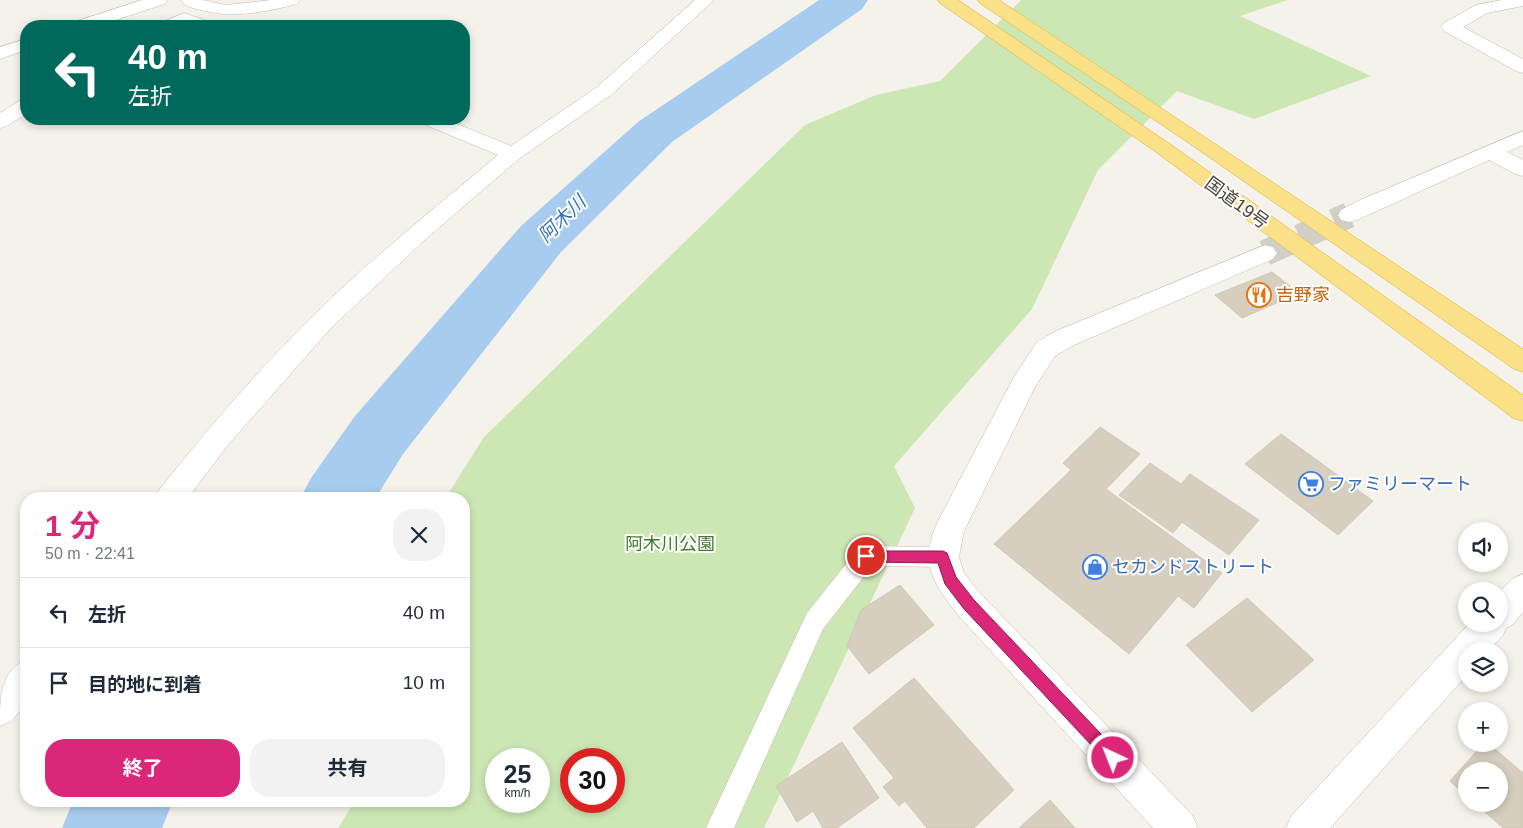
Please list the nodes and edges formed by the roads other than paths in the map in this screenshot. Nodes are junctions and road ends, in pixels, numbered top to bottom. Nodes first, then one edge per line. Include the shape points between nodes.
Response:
1 (159, 0) edge
2 (190, 0) edge
3 (291, 0) edge
4 (705, 0) edge
5 (948, 0) edge
6 (987, 0) edge
7 (1523, 1) edge
8 (98, 20) edge
9 (20, 46) edge
10 (0, 53) edge
11 (1523, 66) edge
12 (20, 110) edge
13 (0, 122) edge
14 (443, 125) edge
15 (1523, 137) edge
16 (1491, 152) junction
17 (513, 154) junction
18 (1523, 169) edge
19 (1349, 215) tunnel mouth
20 (1265, 253) tunnel mouth
21 (1523, 362) edge
22 (1523, 410) edge
23 (175, 492) edge
24 (943, 557) junction
25 (1523, 589) edge
26 (1508, 605) edge
27 (1484, 632) edge
28 (20, 684) edge
29 (0, 709) edge
30 (720, 828) edge
31 (1179, 828) edge
32 (1305, 828) edge

1 - 8 street
2 - 3 street via 216,8 245,9
4 - 17 street via 604,91
5 - 22 highway, 国道19号 via 1163,148
6 - 21 highway, 国道19号
7 - 11 street via 1482,9 1450,27
9 - 10 street
12 - 13 street
14 - 17 street
15 - 16 street
16 - 18 street
16 - 19 street
17 - 23 street via 420,232 321,323 218,437
20 - 24 street via 1046,349 1024,384 949,530
24 - 30 lane via 866,556 815,621
24 - 31 street via 950,580 969,604
25 - 26 street
27 - 32 street
28 - 29 street

